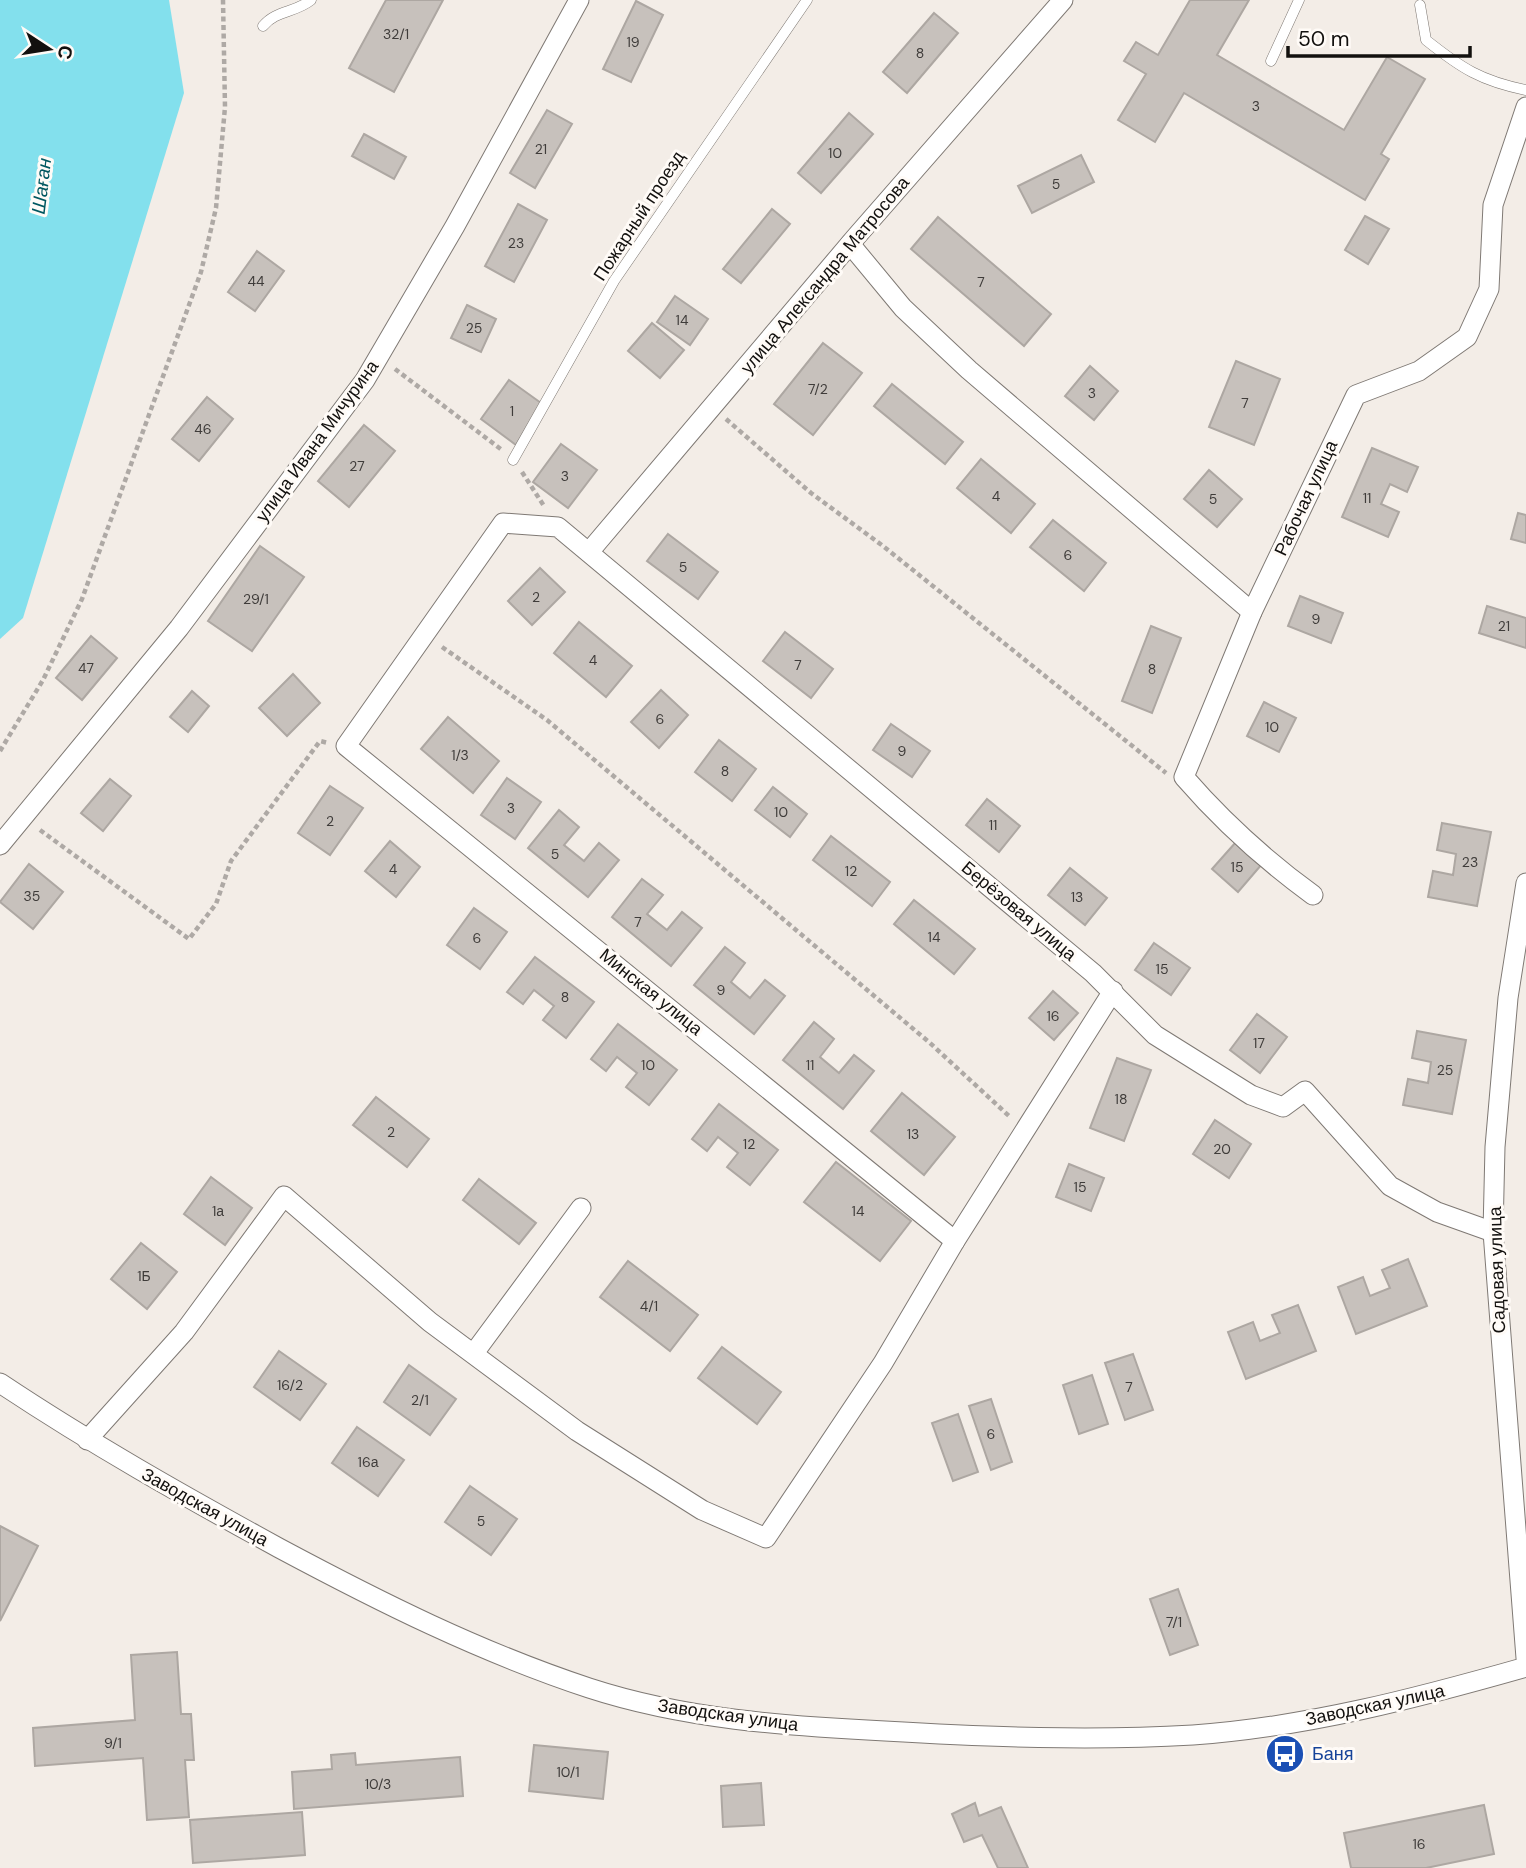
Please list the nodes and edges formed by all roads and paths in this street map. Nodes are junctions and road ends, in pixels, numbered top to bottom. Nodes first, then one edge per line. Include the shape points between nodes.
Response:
1 (223, 0) edge
2 (311, 0) edge
3 (579, 0) edge
4 (807, 0) edge
5 (1063, 0) edge
6 (1299, 0) edge
7 (1420, 5) dead end
8 (262, 26) dead end
9 (1271, 61) dead end
10 (1526, 90) edge
11 (1526, 107) edge
12 (850, 244) junction
13 (379, 356) junction
14 (713, 408) junction
15 (513, 460) junction
16 (558, 527) junction
17 (589, 552) junction
18 (1252, 612) junction
19 (424, 635) junction
20 (346, 746) junction
21 (0, 751) edge
22 (1184, 777) junction
23 (23, 817) junction
24 (0, 845) edge
25 (1526, 883) edge
26 (1313, 895) dead end
27 (1113, 991) junction
28 (1025, 1130) junction
29 (581, 1208) dead end
30 (1493, 1232) junction
31 (955, 1241) junction
32 (474, 1353) junction
33 (0, 1383) edge
34 (87, 1440) junction
35 (1526, 1658) edge
36 (1526, 1667) edge

1 - 21 path via 225,107 216,208 201,272 82,599 43,680
2 - 8 lane via 300,9 271,15
3 - 13 street, улица Ивана Мичурина
4 - 15 lane, Пожарный проезд via 614,281
5 - 12 street, улица Александра Матросова
6 - 9 lane
7 - 10 lane via 1426,40 1453,62 1489,82
11 - 18 street, Рабочая улица via 1493,205 1489,289 1466,337 1419,370 1356,394
12 - 14 street, улица Александра Матросова
12 - 18 street via 903,308 969,370
13 - 15 path
13 - 23 street, улица Ивана Мичурина via 187,617
14 - 17 street, улица Александра Матросова
14 - 22 path via 811,493 1163,773
15 - 16 path
16 - 17 street, Берёзовая улица
16 - 19 street via 503,523
17 - 27 street, Берёзовая улица
18 - 22 street, Рабочая улица
19 - 20 street
19 - 28 path via 547,720 930,1043
20 - 23 path via 320,741 231,860 216,904 189,939
20 - 31 street, Минская улица
22 - 26 street via 1219,817
23 - 24 street, улица Ивана Мичурина
25 - 30 street, Садовая улица via 1507,998
27 - 28 street
27 - 30 street, Берёзовая улица via 1155,1035 1251,1095 1283,1107 1305,1091 1390,1186 1437,1212
28 - 31 street
29 - 32 street
30 - 35 street, Садовая улица
31 - 32 street via 883,1363 765,1538 679,1496 577,1431
32 - 34 street via 430,1322 284,1196 184,1332
33 - 34 street, Заводская улица
34 - 36 street, Заводская улица via 388,1606 467,1643 590,1688 655,1706 729,1718 953,1735 1082,1738 1195,1734 1304,1721 1402,1702

